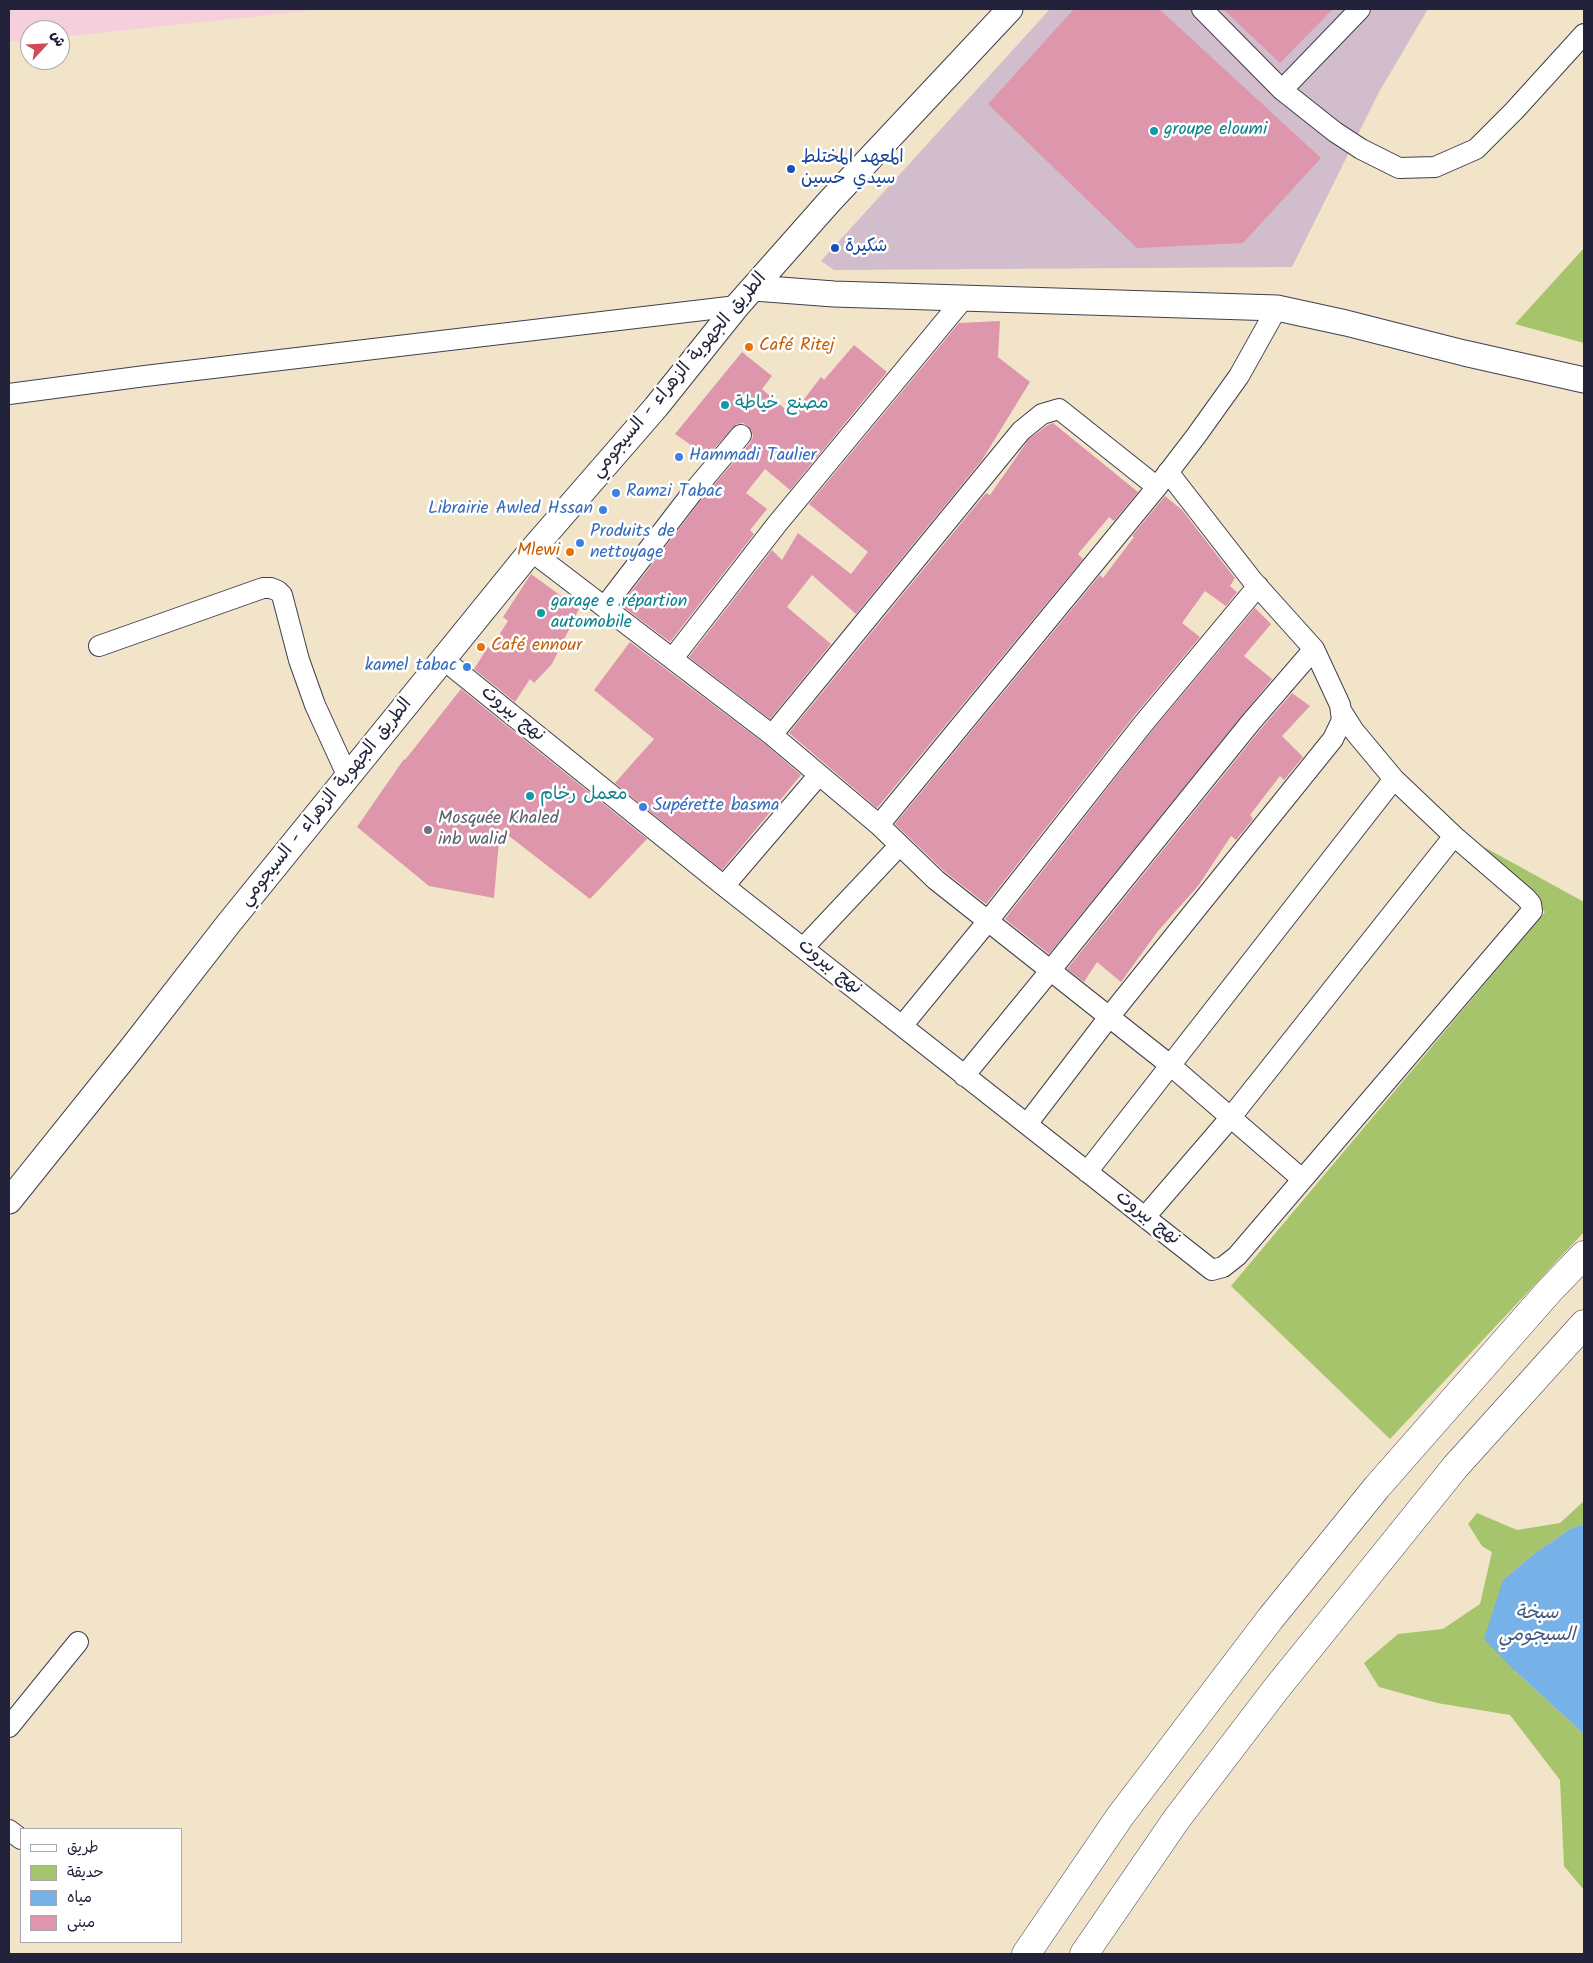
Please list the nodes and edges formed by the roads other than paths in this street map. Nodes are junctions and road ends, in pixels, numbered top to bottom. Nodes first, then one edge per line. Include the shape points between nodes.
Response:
1 (1010, 9) edge
2 (1202, 9) edge
3 (1360, 9) edge
4 (1584, 34) edge
5 (1282, 90) junction
6 (754, 288) junction
7 (965, 297) junction
8 (737, 306) junction
9 (1276, 308) junction
10 (1584, 380) edge
11 (9, 394) edge
12 (741, 435) dead end
13 (1162, 480) junction
14 (531, 551) junction
15 (1258, 586) junction
16 (605, 606) junction
17 (99, 646) dead end
18 (1314, 649) junction
19 (673, 658) junction
20 (444, 660) junction
21 (1342, 712) junction
22 (772, 735) junction
23 (818, 776) junction
24 (348, 777) junction
25 (1394, 779) junction
26 (879, 825) junction
27 (1454, 836) junction
28 (899, 846) junction
29 (724, 886) junction
30 (988, 921) junction
31 (804, 947) junction
32 (1050, 972) junction
33 (1109, 1017) junction
34 (902, 1026) junction
35 (1170, 1065) junction
36 (964, 1076) junction
37 (1231, 1117) junction
38 (1027, 1124) junction
39 (1087, 1172) junction
40 (1302, 1178) junction
41 (9, 1201) edge
42 (1145, 1217) junction
43 (1584, 1255) edge
44 (1584, 1324) edge
45 (78, 1642) dead end
46 (9, 1727) edge
47 (9, 1830) edge
48 (20, 1838) edge
49 (1026, 1954) edge
50 (1084, 1954) edge

1 - 6 main road, الطريق الجهوية الزهراء - السيجومي via 829,202
2 - 5 street
3 - 5 street
4 - 5 street via 1476,149 1435,167 1399,168 1361,149
6 - 7 main road via 834,294
6 - 8 main road, الطريق الجهوية الزهراء - السيجومي
7 - 9 main road
7 - 19 street via 777,524
8 - 11 street
8 - 14 main road, الطريق الجهوية الزهراء - السيجومي via 656,407
9 - 10 main road
9 - 13 street via 1239,376
12 - 16 street
13 - 15 street
13 - 22 street via 1059,409 1042,414 1021,431
13 - 26 street
14 - 16 street
14 - 20 main road, الطريق الجهوية الزهراء - السيجومي
15 - 18 street
15 - 30 street via 1143,724
16 - 19 street
17 - 24 street via 262,588 278,591 282,595 312,696
18 - 21 street
18 - 32 street via 1251,722
19 - 22 street
20 - 24 main road, الطريق الجهوية الزهراء - السيجومي
20 - 29 street, نهج بيروت
21 - 25 street
21 - 33 street via 1339,729 1333,739
22 - 23 street
23 - 26 street
23 - 29 street
24 - 41 main road, الطريق الجهوية الزهراء - السيجومي
25 - 27 street
25 - 35 street
26 - 28 street
27 - 37 street
27 - 40 street via 1526,898 1532,911
28 - 30 street
28 - 31 street
29 - 31 street, نهج بيروت
30 - 32 street
30 - 34 street
31 - 34 street, نهج بيروت
32 - 33 street
32 - 36 street
33 - 35 street
33 - 38 street
34 - 36 street, نهج بيروت
35 - 37 street
35 - 39 street
36 - 38 street, نهج بيروت
37 - 40 street
37 - 42 street
38 - 39 street, نهج بيروت
39 - 42 street, نهج بيروت
40 - 42 street, نهج بيروت via 1237,1256 1217,1270 1212,1270
43 - 49 highway via 1377,1487 1270,1618 1121,1815
44 - 50 highway via 1456,1466 1276,1689 1171,1827
45 - 46 street
47 - 48 street

